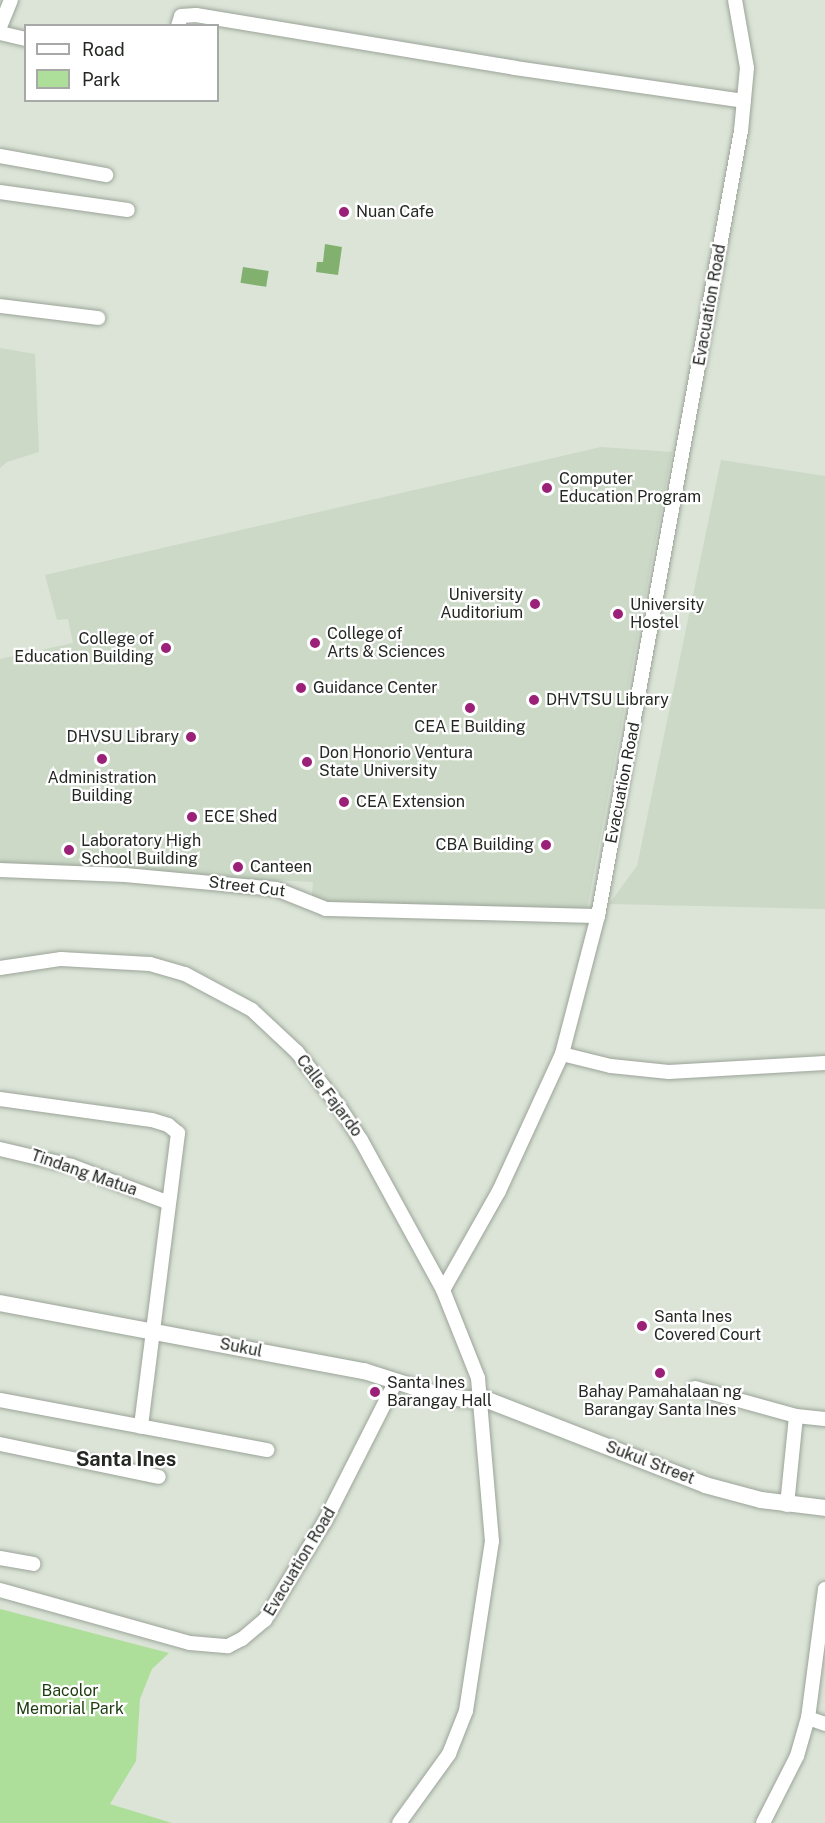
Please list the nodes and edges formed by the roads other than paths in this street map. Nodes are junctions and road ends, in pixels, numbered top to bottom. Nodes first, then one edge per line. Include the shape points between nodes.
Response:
1 (11, 0) edge
2 (735, 0) edge
3 (179, 24) edge
4 (0, 27) edge
5 (0, 33) edge
6 (24, 39) edge
7 (744, 101) junction
8 (0, 156) edge
9 (106, 175) dead end
10 (0, 192) edge
11 (128, 210) dead end
12 (0, 306) edge
13 (98, 318) dead end
14 (0, 870) edge
15 (598, 916) junction
16 (0, 968) edge
17 (562, 1053) junction
18 (825, 1063) edge
19 (0, 1099) edge
20 (0, 1149) edge
21 (167, 1202) junction
22 (443, 1290) junction
23 (0, 1303) edge
24 (155, 1331) junction
25 (396, 1381) junction
26 (695, 1388) dead end
27 (0, 1400) edge
28 (479, 1401) junction
29 (796, 1416) junction
30 (825, 1419) edge
31 (141, 1427) junction
32 (0, 1444) edge
33 (267, 1450) dead end
34 (159, 1477) dead end
35 (787, 1505) junction
36 (825, 1508) edge
37 (0, 1558) edge
38 (33, 1564) dead end
39 (825, 1589) edge
40 (0, 1590) edge
41 (808, 1718) junction
42 (825, 1724) edge
43 (399, 1823) edge
44 (763, 1823) edge

1 - 4 street
2 - 7 street, Evacuation Road via 747,68
3 - 7 street via 181,16 196,15
5 - 6 street
7 - 15 street, Evacuation Road via 713,292
8 - 9 street
10 - 11 street
12 - 13 street
14 - 15 street, Street Cut via 254,886 295,894 326,909
15 - 17 street, Evacuation Road
16 - 22 street, Calle Fajardo via 61,959 150,964 185,974 252,1010 297,1052 338,1105
17 - 18 street via 610,1066 669,1072
17 - 22 street, Evacuation Road via 499,1191
19 - 21 street via 168,1125 178,1133 180,1143
20 - 21 street, Tindang Matua via 72,1166
21 - 24 street
22 - 28 street, Calle Fajardo via 473,1363
23 - 24 street, Sukul
24 - 25 street, Sukul via 364,1371
24 - 31 street
25 - 28 street, Sukul via 445,1397
25 - 40 street, Evacuation Road via 326,1521 265,1620 242,1639 228,1646 190,1643
26 - 29 street
27 - 31 street
28 - 35 street, Sukul Street via 511,1408 705,1485
28 - 43 street, Calle Fajardo via 492,1541 475,1667 466,1711 449,1754
29 - 30 street
29 - 35 street
31 - 33 street
32 - 34 street
35 - 36 street, Sukul Street
37 - 38 street
39 - 41 street
41 - 42 street
41 - 44 street via 797,1756

